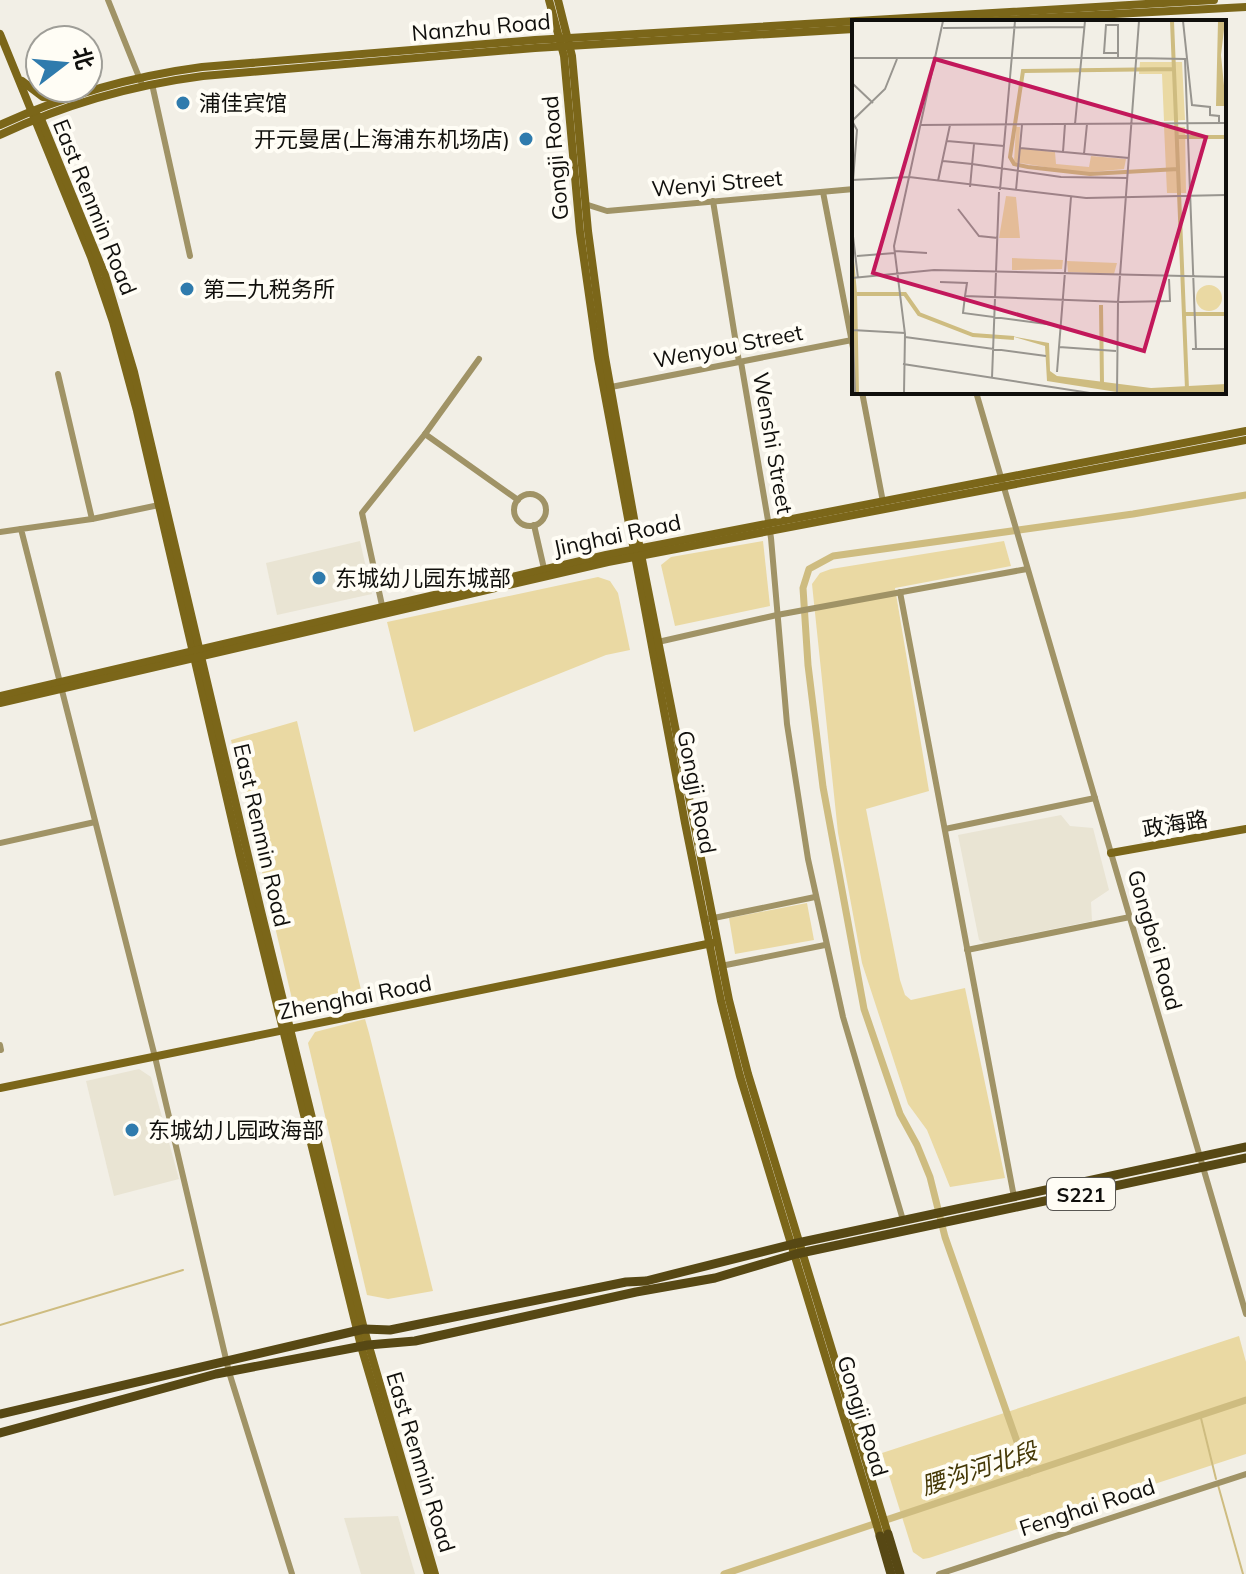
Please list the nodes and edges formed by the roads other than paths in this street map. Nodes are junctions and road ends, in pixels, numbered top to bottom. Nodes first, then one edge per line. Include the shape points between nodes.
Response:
1 (108, 0) edge
2 (549, 0) edge
3 (558, 0) edge
4 (1214, 0) edge
5 (1244, 3) edge
6 (883, 20) edge
7 (993, 20) edge
8 (852, 22) edge
9 (852, 29) edge
10 (0, 34) edge
11 (566, 42) junction
12 (17, 74) junction
13 (24, 82) edge
14 (145, 83) junction
15 (104, 92) edge
16 (61, 104) edge
17 (36, 117) junction
18 (0, 125) edge
19 (0, 135) edge
20 (852, 189) edge
21 (823, 192) junction
22 (713, 201) junction
23 (585, 204) junction
24 (190, 256) dead end
25 (852, 340) joint
26 (479, 359) dead end
27 (740, 362) junction
28 (58, 374) dead end
29 (611, 387) junction
30 (862, 394) edge
31 (977, 394) edge
32 (1246, 431) edge
33 (425, 434) junction
34 (1246, 440) edge
35 (1002, 483) junction
36 (518, 500) junction
37 (159, 505) junction
38 (884, 505) junction
39 (92, 519) junction
40 (534, 525) junction
41 (770, 527) junction
42 (21, 529) junction
43 (0, 532) edge
44 (637, 552) junction
45 (1027, 569) junction
46 (545, 572) junction
47 (900, 592) junction
48 (383, 610) junction
49 (777, 615) junction
50 (658, 642) junction
51 (197, 653) junction
52 (60, 685) junction
53 (0, 696) edge
54 (0, 703) edge
55 (1095, 798) junction
56 (95, 822) junction
57 (945, 829) junction
58 (1246, 829) edge
59 (0, 843) edge
60 (1111, 853) junction
61 (815, 897) junction
62 (1130, 917) junction
63 (708, 919) junction
64 (713, 943) junction
65 (825, 945) junction
66 (967, 950) junction
67 (718, 967) junction
68 (286, 1030) junction
69 (155, 1057) junction
70 (0, 1088) edge
71 (1246, 1147) edge
72 (1246, 1158) edge
73 (1202, 1162) junction
74 (1014, 1197) junction
75 (957, 1214) junction
76 (903, 1220) junction
77 (928, 1221) junction
78 (798, 1248) junction
79 (1246, 1314) edge
80 (360, 1330) junction
81 (364, 1346) junction
82 (227, 1359) junction
83 (229, 1372) junction
84 (0, 1414) edge
85 (0, 1433) edge
86 (1246, 1474) edge
87 (884, 1535) junction
88 (292, 1574) edge
89 (428, 1574) edge
90 (435, 1574) edge
91 (891, 1574) edge
92 (900, 1574) edge
93 (939, 1574) edge

1 - 14 street
2 - 11 main road, Gongji Road
3 - 11 main road, Gongji Road
4 - 6 main road, Nanzhu Road
5 - 7 main road
8 - 11 main road, Nanzhu Road
9 - 11 main road, Nanzhu Road
10 - 12 main road, East Renmin Road
11 - 14 main road, Nanzhu Road
11 - 14 main road, Nanzhu Road via 238,64 179,70
11 - 23 main road, Gongji Road
11 - 44 main road, Gongji Road via 586,283
12 - 13 main road
12 - 17 main road, East Renmin Road
14 - 15 main road, Nanzhu Road
14 - 17 main road, Nanzhu Road
14 - 24 street
16 - 17 main road, Nanzhu Road
17 - 18 main road, Nanzhu Road
17 - 19 main road, Nanzhu Road
17 - 37 main road, East Renmin Road via 105,296
17 - 51 main road, East Renmin Road via 98,255 120,320
20 - 21 street, Wenyi Street
21 - 22 street, Wenyi Street
21 - 25 street
22 - 23 street, Wenyi Street via 607,211
22 - 27 street, Wenshi Street
23 - 29 main road, Gongji Road
25 - 27 street, Wenyou Street
26 - 33 street
27 - 29 street, Wenyou Street
27 - 41 street, Wenshi Street
28 - 39 street
29 - 44 main road, Gongji Road
30 - 38 street
31 - 35 street, Gongbei Road
32 - 35 main road, Jinghai Road
33 - 36 street
33 - 48 street via 362,513
34 - 35 main road, Jinghai Road
35 - 38 main road, Jinghai Road
35 - 45 street, Gongbei Road
36 - 40 street via 515,517 526,526
36 - 40 street via 532,494 543,502 545,516
37 - 39 street
37 - 51 main road, East Renmin Road
38 - 41 main road, Jinghai Road
39 - 42 street
40 - 46 street
41 - 44 main road, Jinghai Road
41 - 49 street, Wenshi Street
42 - 43 street
42 - 52 street
44 - 46 main road, Jinghai Road
44 - 50 main road, Gongji Road
44 - 63 main road, Gongji Road
45 - 47 street
45 - 55 street, Gongbei Road
46 - 48 main road, Jinghai Road
47 - 49 street
47 - 57 street
48 - 51 main road, Jinghai Road
49 - 50 street
49 - 61 street, Wenshi Street via 793,769
50 - 63 main road, Gongji Road
51 - 52 main road, Jinghai Road
51 - 68 main road, East Renmin Road
52 - 53 main road, Jinghai Road
52 - 54 main road, Jinghai Road
52 - 56 street
55 - 57 street
55 - 60 street, Gongbei Road
56 - 59 street
56 - 69 street
57 - 66 street
58 - 60 main road, 政海路
60 - 62 street, Gongbei Road
61 - 63 street
61 - 65 street, Wenshi Street
62 - 66 street
62 - 73 street, Gongbei Road
63 - 64 main road, Gongji Road
64 - 67 main road, Gongji Road
64 - 68 main road, Zhenghai Road
65 - 67 street
65 - 76 street, Wenshi Street
66 - 74 street
67 - 78 main road, Gongji Road
68 - 69 main road, Zhenghai Road
68 - 80 main road, East Renmin Road
69 - 70 main road, Zhenghai Road
69 - 82 street
71 - 73 main road, S221
72 - 73 main road, S221
73 - 74 main road, S221
73 - 75 main road, S221
73 - 79 street, Gongbei Road
74 - 75 main road, S221
75 - 77 main road, S221
76 - 77 main road, S221
76 - 78 main road, S221
77 - 78 main road, S221
78 - 80 main road via 390,1330
78 - 81 main road via 715,1278 415,1341
78 - 87 main road, Gongji Road
80 - 81 main road, East Renmin Road
80 - 82 main road
81 - 83 main road
81 - 89 main road, East Renmin Road
81 - 90 main road, East Renmin Road
82 - 83 street
82 - 84 main road
83 - 85 main road
83 - 88 street
86 - 93 street, Fenghai Road
87 - 91 main road, Gongji Road
87 - 92 main road, Gongji Road

